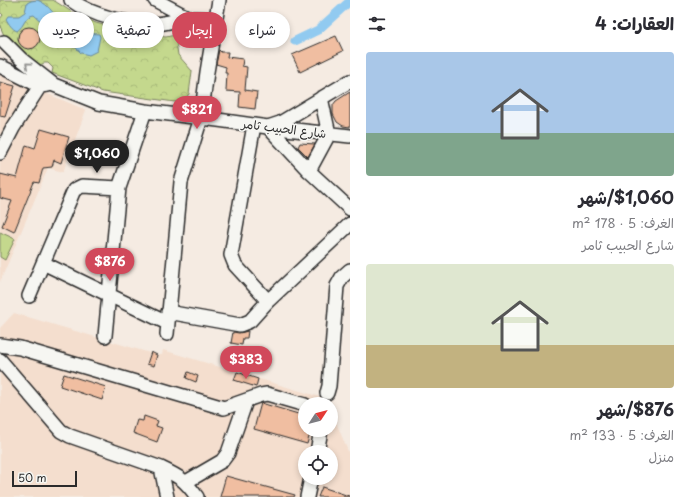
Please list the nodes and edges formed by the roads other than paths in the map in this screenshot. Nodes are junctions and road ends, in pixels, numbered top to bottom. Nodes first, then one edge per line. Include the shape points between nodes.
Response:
1 (71, 0) edge
2 (155, 0) edge
3 (219, 0) edge
4 (178, 12) edge
5 (216, 12) edge
6 (172, 21) edge
7 (2, 40) edge
8 (211, 48) edge
9 (0, 59) edge
10 (0, 66) edge
11 (350, 80) edge
12 (41, 82) junction
13 (321, 98) junction
14 (145, 111) junction
15 (201, 118) junction
16 (254, 125) junction
17 (268, 127) junction
18 (329, 134) junction
19 (350, 136) edge
20 (0, 153) edge
21 (310, 171) junction
22 (119, 188) junction
23 (350, 209) edge
24 (350, 224) edge
25 (43, 263) junction
26 (350, 270) edge
27 (29, 296) dead end
28 (109, 296) junction
29 (268, 301) junction
30 (168, 323) junction
31 (105, 336) dead end
32 (0, 345) edge
33 (0, 360) edge
34 (327, 393) dead end
35 (246, 401) junction
36 (298, 403) edge
37 (161, 468) junction
38 (186, 482) junction
39 (310, 485) edge
40 (167, 497) edge
41 (197, 497) edge
42 (307, 497) edge

1 - 6 street via 91,12 128,21 155,24
2 - 4 street
3 - 5 street
7 - 9 street via 6,50
12 -> 7 street
8 - 15 street
10 - 12 street
11 - 13 street
12 - 14 street, شارع الحبيب ثامر via 99,103
12 - 20 street
13 - 17 street via 280,123
13 - 18 street
14 - 15 street, شارع الحبيب ثامر
14 - 22 street
15 - 16 street, شارع الحبيب ثامر
15 - 30 street via 181,182
16 - 17 street, شارع الحبيب ثامر
16 - 29 street via 231,255 235,265
17 - 18 street, شارع الحبيب ثامر
17 - 21 street
18 - 19 street, شارع الحبيب ثامر
18 - 21 street
21 - 23 street
22 - 25 street via 82,186 74,190
22 - 28 street
24 - 29 street
25 - 27 street
25 - 28 street
26 - 34 street via 337,286
28 - 30 street
28 - 31 street
29 - 30 street via 250,321 240,325
32 - 35 street via 20,348 224,408
33 - 37 street via 61,431
35 - 36 street via 267,394
35 - 38 street via 228,453 222,461
37 - 38 street
37 - 40 street
38 - 41 street
39 - 42 street

